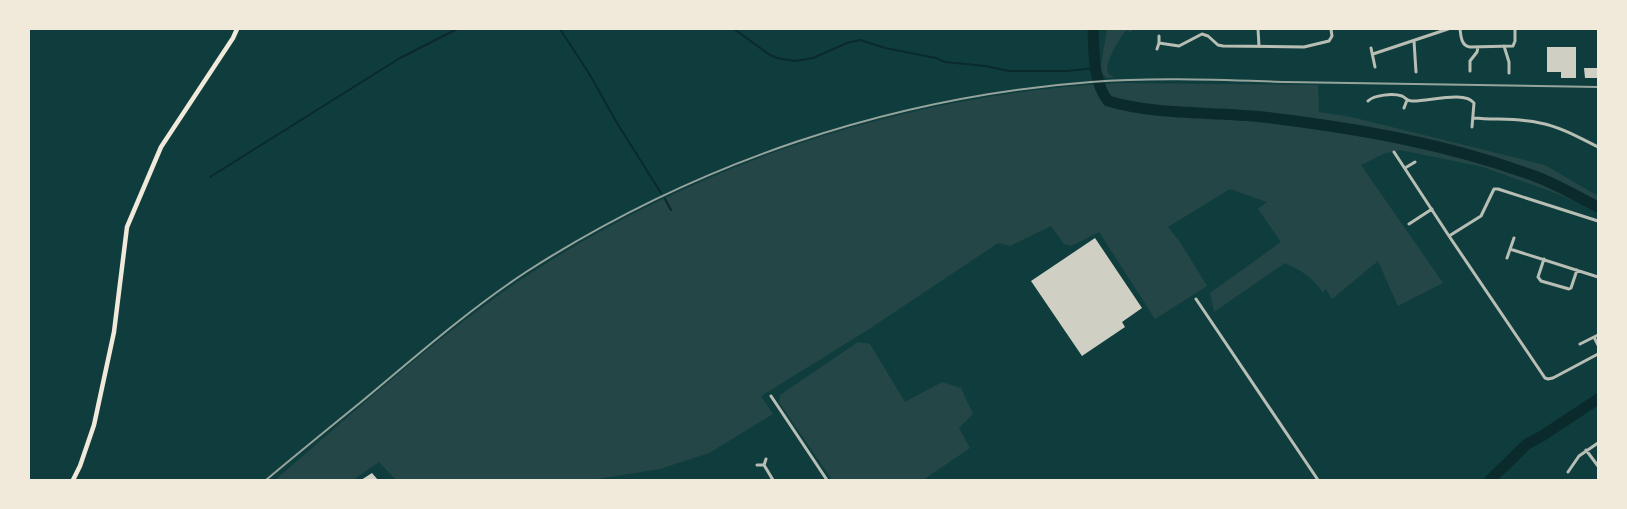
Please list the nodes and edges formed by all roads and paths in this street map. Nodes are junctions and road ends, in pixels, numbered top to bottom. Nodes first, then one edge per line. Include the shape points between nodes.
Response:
1 (237, 29) edge
2 (1258, 29) edge
3 (1331, 29) edge
4 (1448, 29) edge
5 (1460, 29) edge
6 (1514, 29) edge
7 (1159, 36) dead end
8 (1414, 41) junction
9 (1158, 44) junction
10 (1259, 46) junction
11 (1504, 46) junction
12 (1478, 47) junction
13 (1371, 48) dead end
14 (1157, 49) dead end
15 (1372, 54) junction
16 (1375, 67) dead end
17 (1470, 71) dead end
18 (1416, 72) dead end
19 (1509, 73) dead end
20 (1406, 100) junction
21 (1368, 101) dead end
22 (1404, 108) dead end
23 (1474, 118) junction
24 (1472, 127) dead end
25 (1598, 148) edge
26 (1394, 152) dead end
27 (1415, 162) dead end
28 (1405, 168) junction
29 (1432, 209) junction
30 (1598, 221) edge
31 (1409, 224) dead end
32 (1449, 236) junction
33 (1514, 238) dead end
34 (1510, 249) junction
35 (1507, 258) dead end
36 (1544, 260) junction
37 (1577, 270) junction
38 (1598, 277) edge
39 (1196, 299) dead end
40 (1598, 334) edge
41 (1594, 337) junction
42 (1580, 344) dead end
43 (1598, 345) edge
44 (1598, 354) edge
45 (771, 396) dead end
46 (1598, 443) edge
47 (1586, 450) junction
48 (766, 458) dead end
49 (757, 465) dead end
50 (764, 465) junction
51 (1598, 466) edge
52 (1568, 472) dead end
53 (73, 480) edge
54 (774, 480) edge
55 (827, 480) edge
56 (1318, 480) edge

1 - 53 main road via 161,147 126,227 114,332 94,424
2 - 10 street
3 - 10 street via 1331,40 1320,44
4 - 8 street
5 - 12 street via 1464,45
6 - 11 street via 1514,44
7 - 9 street
8 - 15 street
8 - 18 street
9 - 10 street via 1179,46 1202,34 1220,46
9 - 14 street
11 - 12 street
11 - 19 street
12 - 17 street via 1470,61
13 - 15 street
15 - 16 street
20 - 21 street via 1400,96 1379,95
20 - 22 street
20 - 23 street via 1469,98 1474,103
23 - 24 street
23 - 25 street via 1541,123
26 - 28 street
27 - 28 street
28 - 29 street
29 - 31 street
29 - 32 street
30 - 32 street via 1494,189 1481,216
32 - 44 street via 1545,378 1552,378
33 - 34 street
34 - 35 street
34 - 36 street
36 - 37 street
36 - 37 street via 1538,277 1541,281 1569,289
37 - 38 street
39 - 56 street
40 - 41 street
41 - 42 street
41 - 43 street
45 - 55 street
46 - 47 street
47 - 51 street
47 - 52 street
48 - 50 street
49 - 50 street
50 - 54 street

